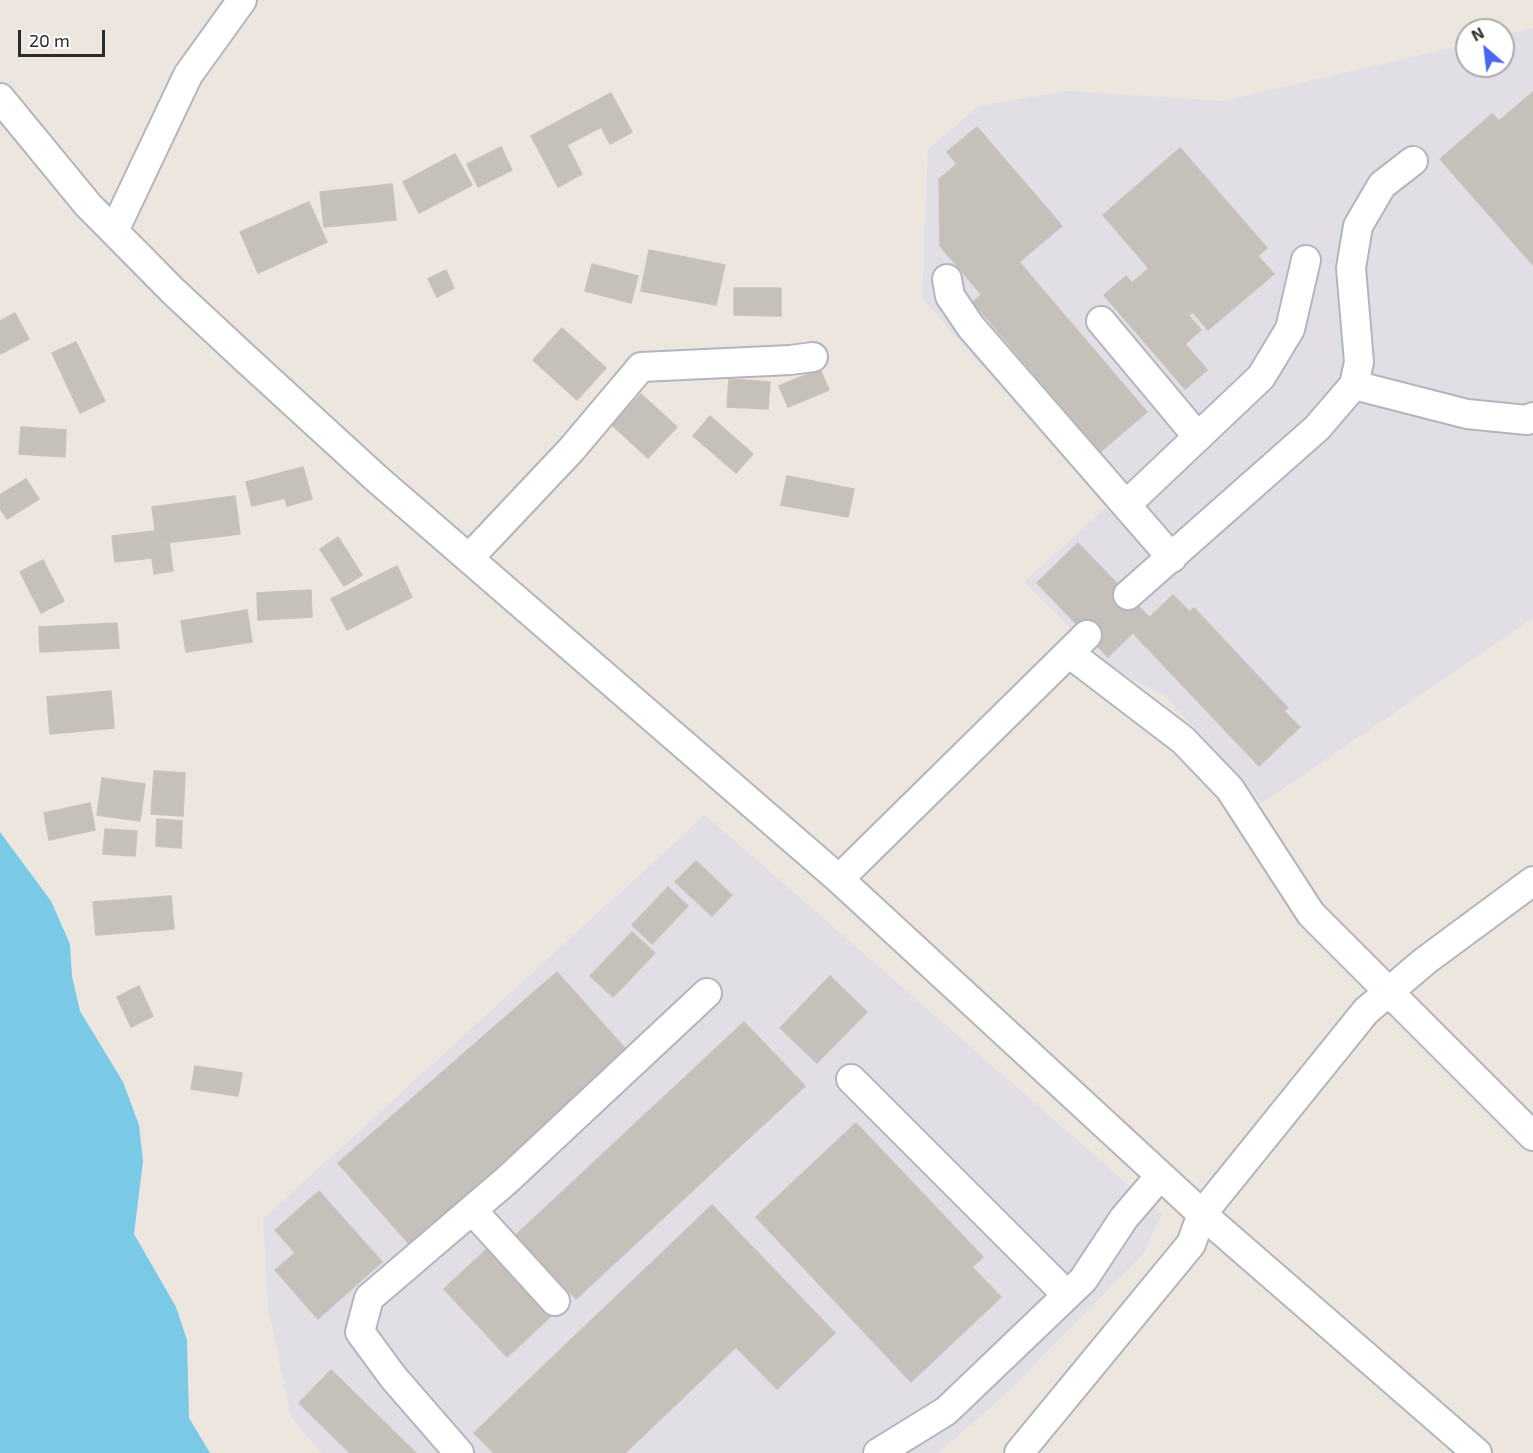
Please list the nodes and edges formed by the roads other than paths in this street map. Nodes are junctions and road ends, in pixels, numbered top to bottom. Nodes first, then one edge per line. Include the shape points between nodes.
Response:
1 (242, 0) edge
2 (0, 98) edge
3 (1413, 161) dead end
4 (114, 231) junction
5 (1306, 260) dead end
6 (947, 279) dead end
7 (1101, 321) dead end
8 (813, 357) dead end
9 (1354, 385) junction
10 (1533, 417) edge
11 (1198, 436) junction
12 (1126, 505) junction
13 (469, 558) junction
14 (1172, 558) junction
15 (1128, 595) tunnel mouth
16 (839, 879) junction
17 (1533, 880) edge
18 (1389, 990) junction
19 (707, 993) dead end
20 (851, 1079) dead end
21 (1533, 1136) edge
22 (1160, 1176) junction
23 (472, 1210) junction
24 (1202, 1214) junction
25 (1067, 1295) junction
26 (555, 1301) dead end
27 (459, 1453) edge
28 (878, 1453) edge
29 (1019, 1453) edge
30 (1477, 1453) edge

1 - 4 street via 188,75
2 - 4 street
3 - 9 street via 1382,185 1358,226 1351,268 1359,362
4 - 13 street via 246,359
5 - 11 street via 1290,329 1261,377
6 - 12 street via 950,296 971,327
7 - 11 street
8 - 13 street via 641,367 571,450
9 - 10 street via 1467,414 1527,420
9 - 14 street via 1317,428
11 - 12 street
12 - 14 street
13 - 16 street
14 - 15 street
16 - 18 street via 1078,644 1222,781 1311,914
16 - 22 street
17 - 18 street
18 - 21 street
18 - 24 street via 1366,1011
19 - 23 street
20 - 25 street
22 - 24 street
22 - 25 street via 1124,1218 1083,1280
23 - 26 street
23 - 27 street via 369,1298 360,1332
24 - 29 street via 1191,1244
24 - 30 street
25 - 28 street via 946,1411

